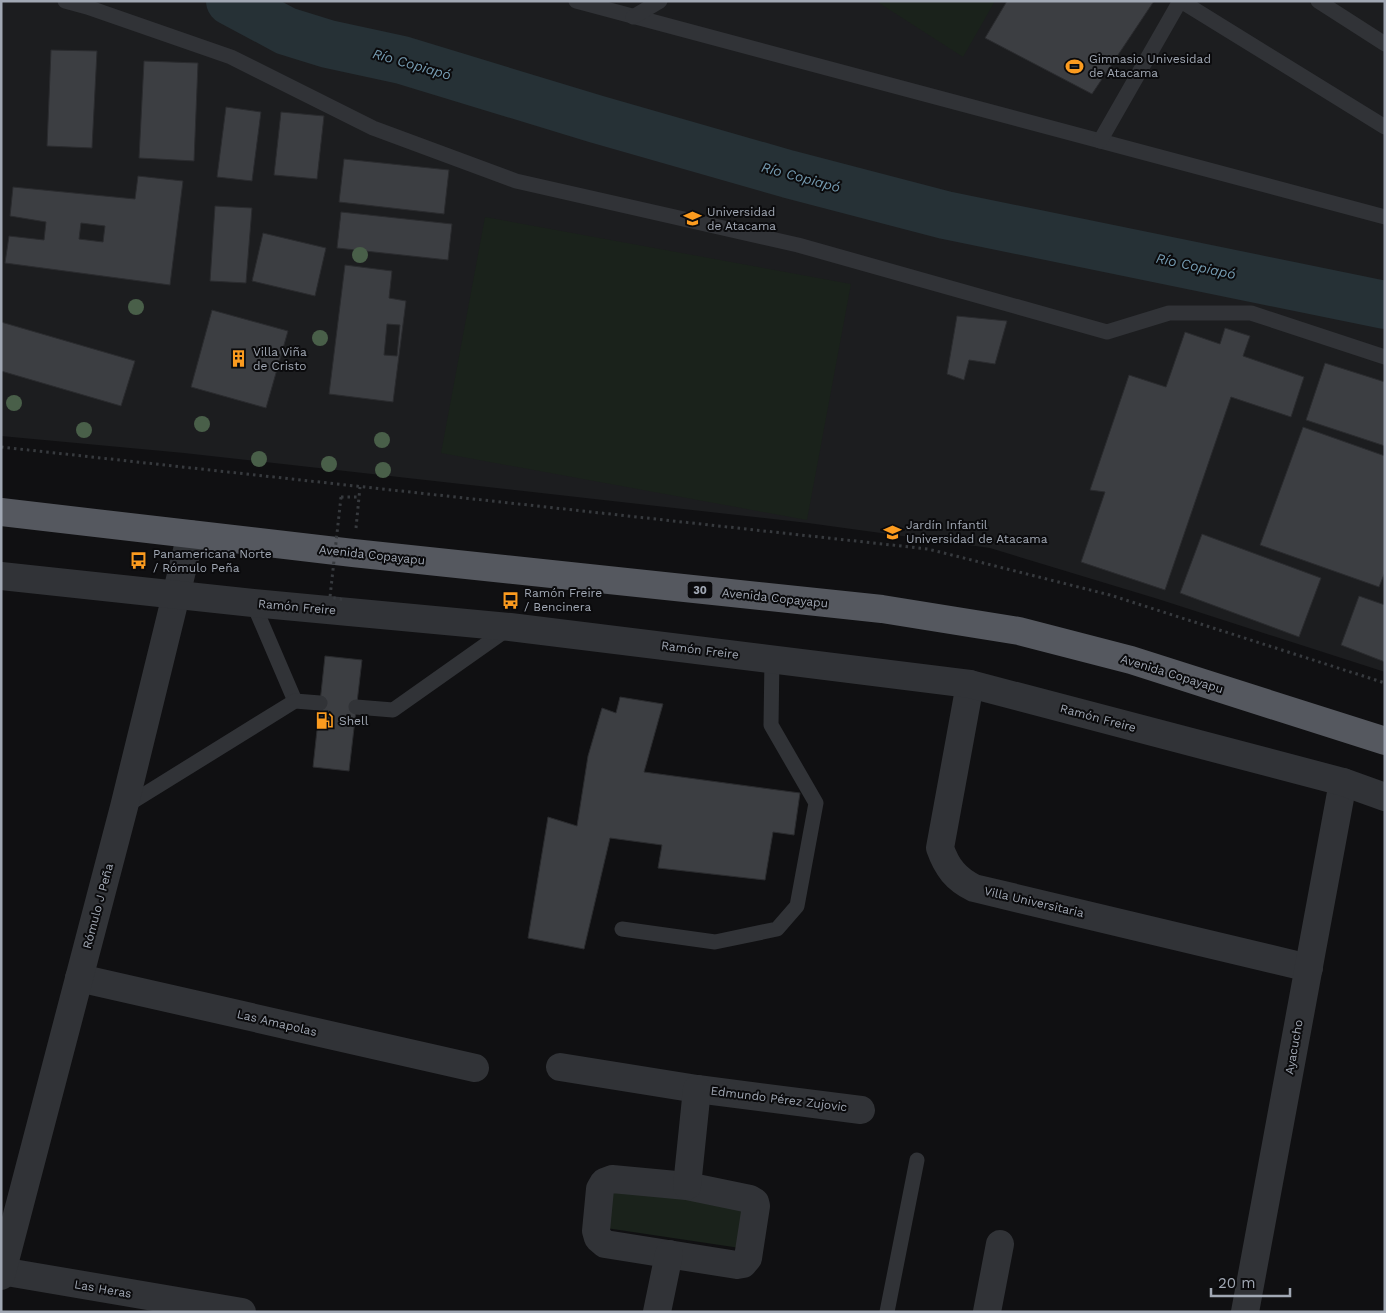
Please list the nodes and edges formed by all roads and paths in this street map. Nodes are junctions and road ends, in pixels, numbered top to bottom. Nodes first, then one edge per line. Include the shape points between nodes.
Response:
1 (65, 1) edge
2 (576, 1) edge
3 (660, 1) edge
4 (1180, 1) edge
5 (1318, 1) edge
6 (633, 17) junction
7 (1385, 44) edge
8 (1385, 127) edge
9 (1100, 141) junction
10 (1385, 217) edge
11 (1385, 357) edge
12 (1, 447) edge
13 (360, 487) junction
14 (358, 497) junction
15 (1, 512) edge
16 (191, 534) junction
17 (353, 553) junction
18 (1, 576) edge
19 (177, 594) junction
20 (344, 600) dead end
21 (253, 603) junction
22 (510, 627) junction
23 (772, 658) junction
24 (1385, 683) edge
25 (970, 684) junction
26 (295, 701) junction
27 (320, 703) dead end
28 (356, 707) dead end
29 (1385, 741) edge
30 (1343, 782) junction
31 (1385, 797) edge
32 (124, 807) junction
33 (622, 929) dead end
34 (1309, 968) junction
35 (79, 978) junction
36 (560, 1067) dead end
37 (475, 1068) dead end
38 (697, 1089) junction
39 (861, 1110) dead end
40 (917, 1160) dead end
41 (687, 1186) junction
42 (1000, 1244) dead end
43 (669, 1254) junction
44 (2, 1273) edge
45 (204, 1309) edge
46 (242, 1312) edge
47 (658, 1312) edge
48 (887, 1312) edge
49 (986, 1312) edge
50 (1245, 1312) edge

1 - 11 lane via 231,57 373,128 516,181 798,245 1106,332 1169,313 1251,313
2 - 6 lane
3 - 6 lane
4 - 8 lane
4 - 9 lane
5 - 7 lane
6 - 9 lane
9 - 10 lane
12 - 13 path
13 - 14 path
13 - 24 path via 928,549 1110,595
14 - 17 path
14 - 20 path, bridge via 341,497 330,597
15 - 16 highway, Avenida Copayapu / 30
16 - 17 highway, Avenida Copayapu / 30
16 - 19 street, Rómulo J Peña
17 - 29 highway, Avenida Copayapu / 30 via 882,610 1019,631 1131,660
18 - 19 street, Ramón Freire
19 - 21 street, Ramón Freire
19 - 32 street, Rómulo J Peña
21 - 22 street, Ramón Freire
21 - 26 lane
22 - 23 street, Ramón Freire
22 - 28 lane via 393,710
23 - 25 street, Ramón Freire
23 - 33 lane via 771,725 816,803 797,906 777,929 715,942
25 - 30 street, Ramón Freire
25 - 34 street, Villa Universitaria via 940,848 952,873 962,882 974,888
26 - 27 lane
26 - 32 lane
30 - 31 street, Ramón Freire
30 - 34 street, Ayacucho
32 - 35 street, Rómulo J Peña
34 - 50 street, Ayacucho
35 - 37 street, Las Amapolas
35 - 44 street, Rómulo J Peña
36 - 38 street, Edmundo Pérez Zujovic
38 - 39 street, Edmundo Pérez Zujovic
38 - 41 street, Edmundo Pérez Zujovic
40 - 48 lane
41 - 43 street via 755,1202 748,1258 744,1264 737,1265
41 - 43 street via 612,1179 604,1182 600,1189 598,1238 605,1244
42 - 49 street
43 - 47 street
44 - 45 street, Las Heras
45 - 46 street, Las Heras

